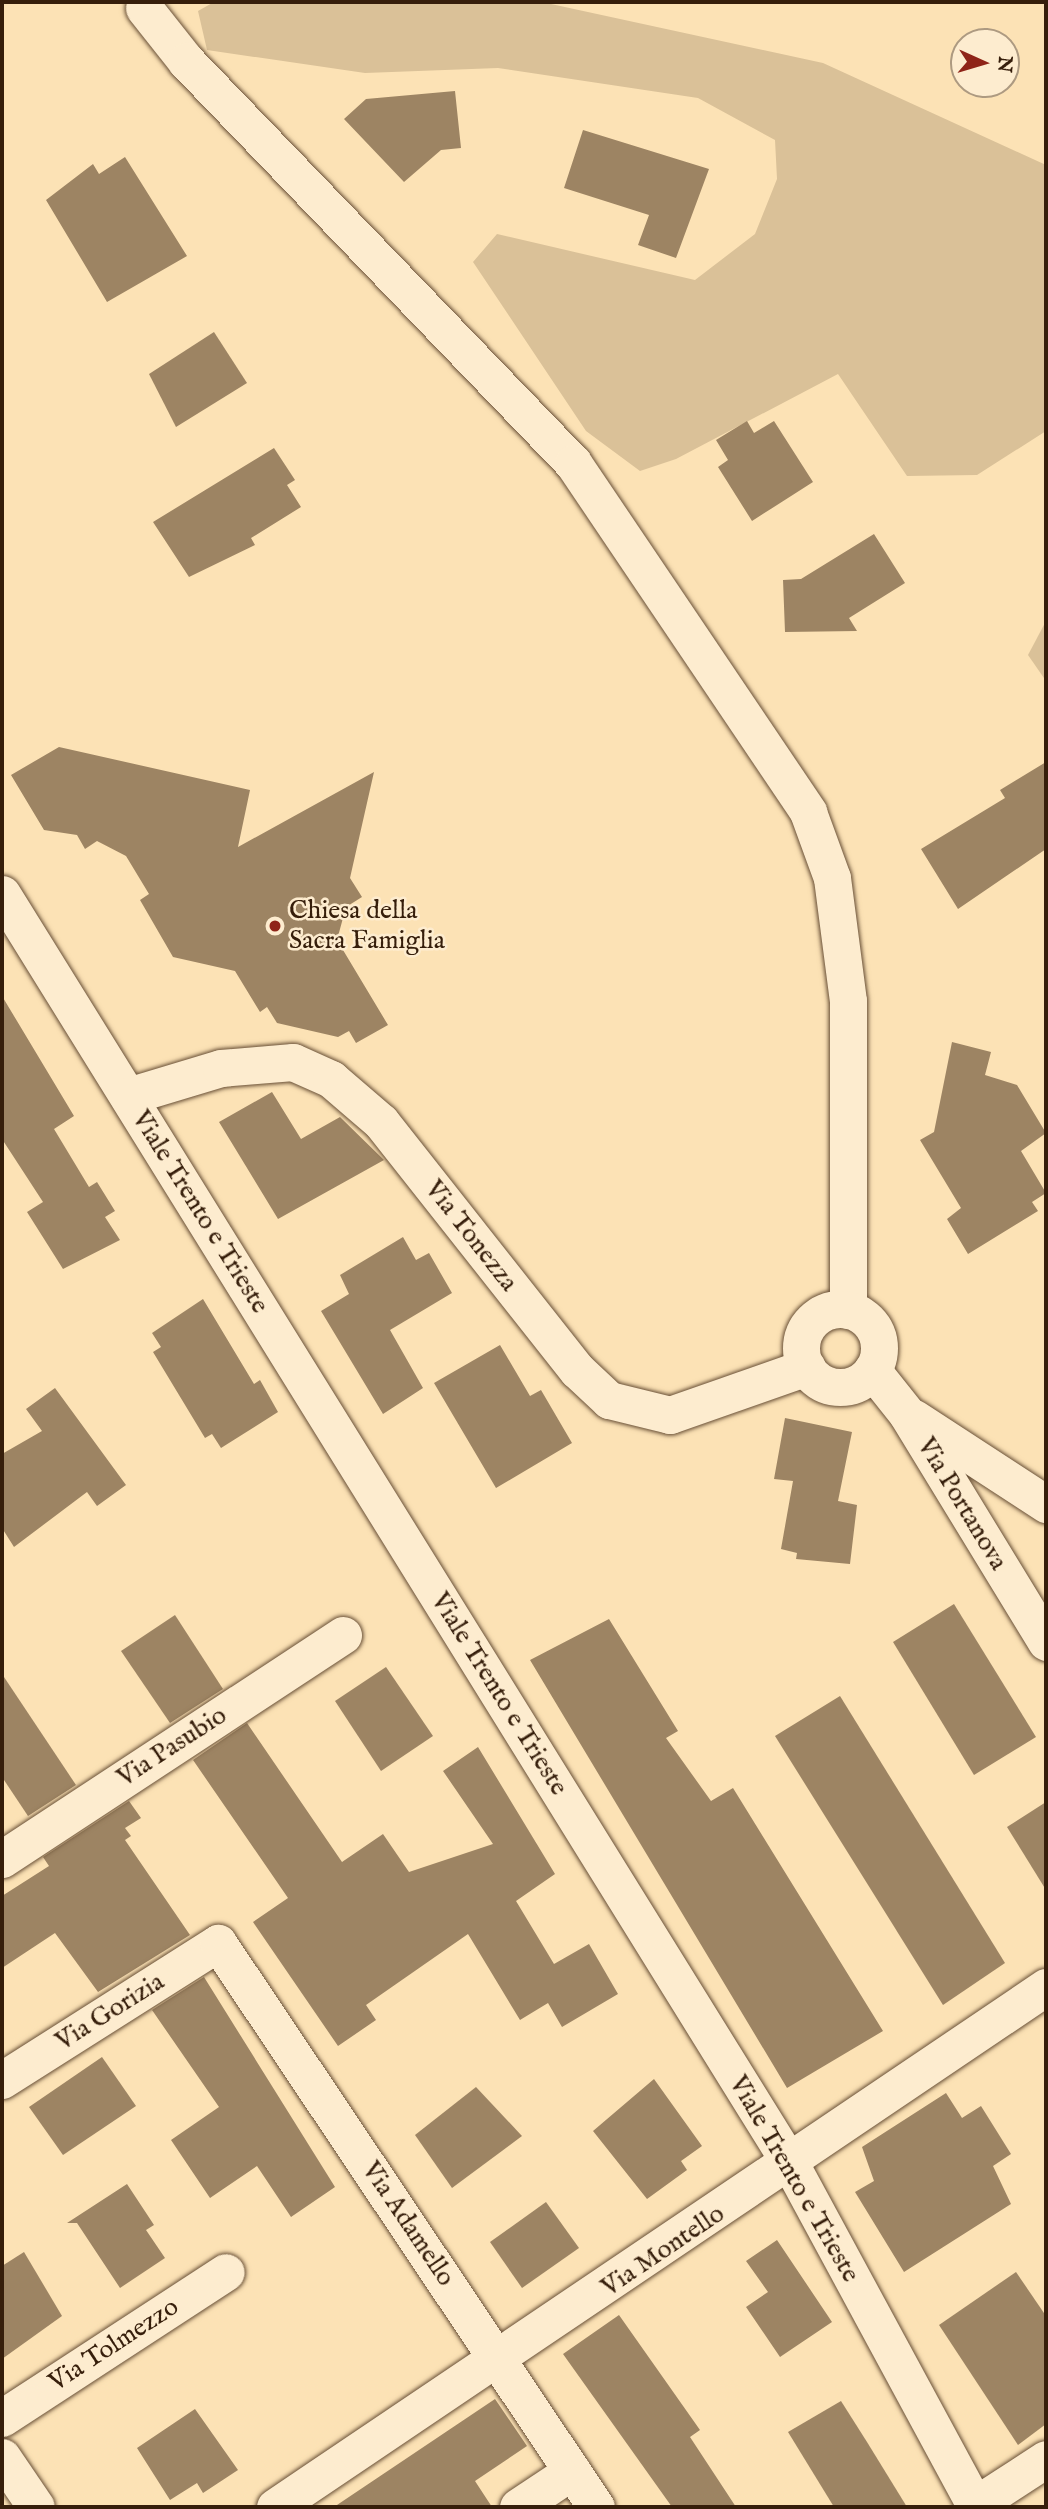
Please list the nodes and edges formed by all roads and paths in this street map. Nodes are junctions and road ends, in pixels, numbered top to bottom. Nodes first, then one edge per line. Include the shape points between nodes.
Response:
1 (136, 4) edge
2 (2, 894) edge
3 (128, 1096) junction
4 (848, 1310) junction
5 (807, 1367) junction
6 (872, 1370) junction
7 (907, 1413) junction
8 (1046, 1504) edge
9 (343, 1636) dead end
10 (1046, 1642) edge
11 (2, 1859) edge
12 (218, 1943) joint
13 (1046, 1987) edge
14 (2, 2080) edge
15 (790, 2165) junction
16 (226, 2272) dead end
17 (500, 2361) junction
18 (2, 2418) edge
19 (2, 2457) edge
20 (1046, 2459) edge
21 (572, 2471) junction
22 (36, 2507) edge
23 (275, 2507) edge
24 (517, 2507) edge
25 (596, 2507) edge
26 (974, 2507) edge

1 - 4 street via 573,463 808,812 832,878 848,1001
2 - 3 street, Viale Trento e Trieste
3 - 5 street, Via Tonezza via 221,1068 293,1062 331,1079 381,1122 577,1370 609,1399 670,1415
3 - 15 street, Viale Trento e Trieste
4 - 5 street via 813,1320 802,1343
4 - 6 street via 877,1333
5 - 6 street via 839,1387
6 - 7 street, Via Portanova
7 - 8 street
7 - 10 street, Via Portanova
9 - 11 street, Via Pasubio
12 - 14 street, Via Gorizia
12 - 17 street, Via Adamello
13 - 15 street, Via Montello
15 - 17 street, Via Montello
15 - 26 street, Viale Trento e Trieste
16 - 18 street, Via Tolmezzo
17 - 21 street, Via Adamello
17 - 23 street, Via Montello
19 - 22 street
20 - 26 street
21 - 24 street
21 - 25 street, Via Adamello

